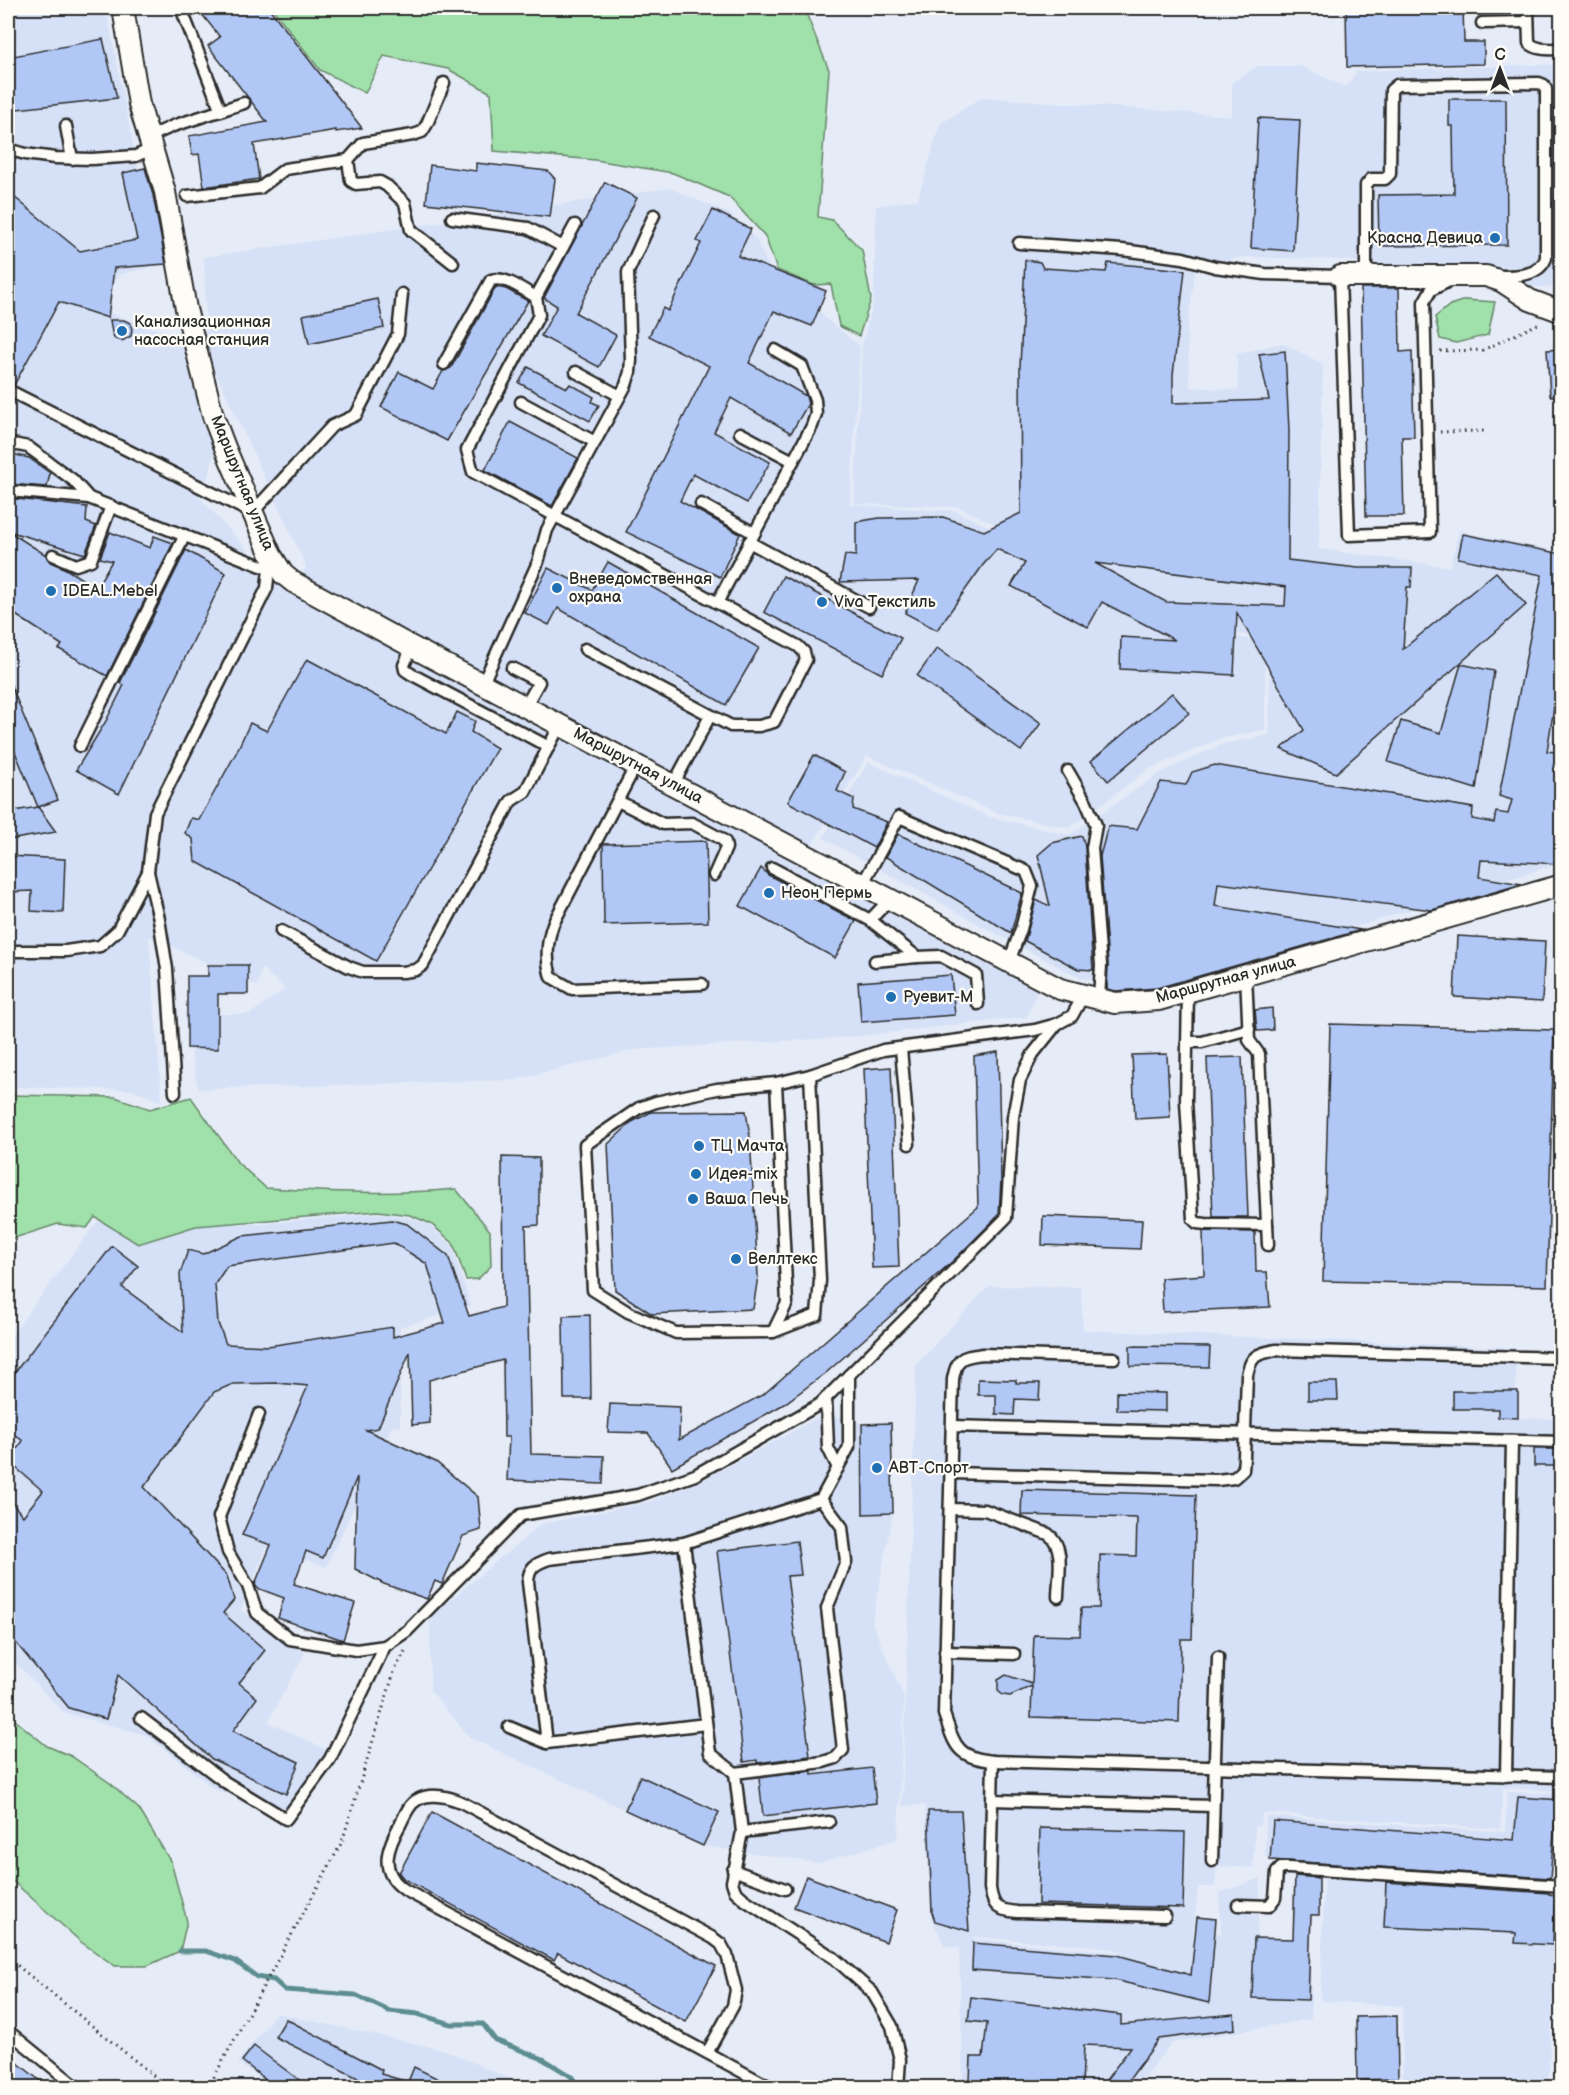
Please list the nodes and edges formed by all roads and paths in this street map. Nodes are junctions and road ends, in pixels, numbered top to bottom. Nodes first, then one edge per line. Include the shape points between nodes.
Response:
1 (123, 8) edge
2 (181, 8) edge
3 (1528, 8) edge
4 (1528, 22) junction
5 (1482, 23) dead end
6 (1562, 49) edge
7 (444, 83) dead end
8 (244, 103) dead end
9 (221, 111) junction
10 (66, 126) dead end
11 (151, 143) junction
12 (8, 149) edge
13 (72, 159) junction
14 (348, 160) junction
15 (187, 196) dead end
16 (654, 215) dead end
17 (452, 218) dead end
18 (575, 225) dead end
19 (1019, 243) dead end
20 (563, 247) junction
21 (453, 263) dead end
22 (1340, 276) junction
23 (1366, 276) junction
24 (1462, 276) junction
25 (1486, 276) junction
26 (402, 294) dead end
27 (536, 297) junction
28 (1562, 312) edge
29 (1542, 322) dead end
30 (776, 350) dead end
31 (1431, 351) dead end
32 (444, 364) dead end
33 (576, 372) dead end
34 (8, 390) edge
35 (620, 396) junction
36 (521, 402) dead end
37 (1487, 431) dead end
38 (1431, 432) dead end
39 (740, 433) dead end
40 (595, 442) junction
41 (8, 443) edge
42 (793, 461) junction
43 (8, 491) edge
44 (89, 498) junction
45 (701, 504) dead end
46 (111, 506) junction
47 (252, 513) junction
48 (555, 516) junction
49 (185, 536) junction
50 (752, 538) junction
51 (53, 555) dead end
52 (273, 567) junction
53 (717, 603) junction
54 (869, 607) dead end
55 (412, 647) junction
56 (585, 649) dead end
57 (512, 668) dead end
58 (482, 685) junction
59 (525, 707) junction
60 (710, 716) junction
61 (560, 725) junction
62 (80, 746) dead end
63 (549, 747) junction
64 (636, 765) junction
65 (1068, 771) dead end
66 (673, 785) junction
67 (618, 801) junction
68 (772, 868) dead end
69 (148, 872) junction
70 (714, 875) dead end
71 (862, 885) junction
72 (1562, 885) edge
73 (890, 899) junction
74 (870, 920) junction
75 (280, 931) dead end
76 (8, 951) edge
77 (917, 957) junction
78 (875, 961) dead end
79 (1009, 962) junction
80 (1246, 975) junction
81 (702, 984) dead end
82 (1188, 992) junction
83 (1091, 998) junction
84 (978, 1004) dead end
85 (1057, 1024) junction
86 (1249, 1029) junction
87 (1187, 1042) junction
88 (901, 1048) junction
89 (810, 1075) junction
90 (776, 1083) junction
91 (175, 1093) dead end
92 (909, 1143) dead end
93 (1267, 1225) junction
94 (1268, 1245) dead end
95 (773, 1332) junction
96 (1114, 1358) dead end
97 (1562, 1358) edge
98 (849, 1375) junction
99 (826, 1398) junction
100 (259, 1414) dead end
101 (952, 1426) junction
102 (1245, 1435) junction
103 (1512, 1441) junction
104 (1562, 1442) edge
105 (838, 1468) junction
106 (951, 1473) junction
107 (821, 1499) junction
108 (950, 1509) junction
109 (684, 1543) junction
110 (1058, 1597) dead end
111 (385, 1646) junction
112 (945, 1652) junction
113 (1014, 1654) dead end
114 (1218, 1657) dead end
115 (394, 1672) dead end
116 (141, 1718) dead end
117 (706, 1724) junction
118 (509, 1727) dead end
119 (547, 1743) junction
120 (993, 1761) junction
121 (1214, 1767) junction
122 (735, 1773) junction
123 (1506, 1776) junction
124 (1562, 1777) edge
125 (992, 1800) junction
126 (1214, 1806) junction
127 (829, 1822) dead end
128 (742, 1832) junction
129 (1212, 1861) dead end
130 (733, 1870) junction
131 (1562, 1886) edge
132 (785, 1889) dead end
133 (1238, 1905) dead end
134 (1165, 1916) dead end
135 (8, 1958) edge
136 (8, 2031) edge
137 (707, 2053) junction
138 (78, 2088) edge
139 (169, 2088) edge
140 (208, 2088) edge
141 (772, 2088) edge
142 (898, 2088) edge

1 - 11 street, Маршрутная улица via 139,104
2 - 9 lane
3 - 4 lane
4 - 5 lane
4 - 6 lane via 1529,44 1533,48
7 - 14 lane via 422,132 363,143
8 - 9 lane
9 - 11 lane via 173,126
10 - 13 lane
11 - 13 lane via 136,156
11 - 47 street, Маршрутная улица via 165,192 205,388
12 - 13 lane
14 - 15 lane via 285,169 260,188
14 - 21 lane via 351,181 387,186 405,203 411,230
16 - 35 lane via 628,272 631,360
17 - 20 lane via 528,228
18 - 20 lane
19 - 22 lane via 1122,250 1265,274
20 - 27 lane
22 - 23 street
22 - 24 lane via 1349,535 1430,532 1424,302 1431,290
23 - 24 street
23 - 25 lane via 1366,185 1371,179 1385,179 1390,174 1393,87 1539,83 1546,89 1546,258 1542,265 1524,275
24 - 25 street
25 - 28 street
26 - 47 lane via 398,334 356,415 332,426
27 - 32 lane via 505,280 491,280
27 - 48 lane via 539,315 467,450 473,472
29 - 31 path via 1483,350
30 - 42 lane via 802,366 815,400 812,426
33 - 35 lane
34 - 47 lane
35 - 40 lane
36 - 40 lane
37 - 38 path
39 - 42 lane
40 - 48 lane
41 - 44 lane via 28,447 73,480
42 - 50 lane
43 - 44 lane
44 - 46 lane
45 - 50 lane
46 - 49 lane
46 - 51 lane via 91,560 76,565
47 - 52 street, Маршрутная улица
48 - 53 lane
48 - 58 lane
49 - 52 lane
49 - 62 lane
50 - 53 lane
50 - 54 lane
52 - 55 street, Маршрутная улица
52 - 69 lane via 267,588 155,813
53 - 60 lane via 798,646 806,660 774,722 731,726
55 - 58 street, Маршрутная улица
55 - 63 lane via 405,670
56 - 60 lane
57 - 59 lane via 538,682
58 - 59 street, Маршрутная улица
59 - 61 street, Маршрутная улица
60 - 66 lane
61 - 63 lane
61 - 64 street, Маршрутная улица
63 - 75 lane via 525,792 511,801 423,965 404,972 363,972
64 - 66 street, Маршрутная улица
64 - 67 lane
65 - 83 lane via 1096,825 1092,848 1101,965
66 - 71 street, Маршрутная улица
67 - 70 lane via 663,824 692,823 720,838 726,848
67 - 81 lane via 549,934 551,977 572,989
68 - 74 lane
69 - 76 lane via 117,931 100,946 66,951
69 - 91 lane via 167,969
71 - 73 street, Маршрутная улица
71 - 79 lane via 899,817 1026,871 1032,886
72 - 80 street, Маршрутная улица
73 - 74 lane
73 - 79 street, Маршрутная улица
74 - 77 lane
77 - 78 lane
77 - 84 lane via 941,956 976,975
79 - 83 street, Маршрутная улица via 1060,989
80 - 82 street, Маршрутная улица
80 - 86 lane
82 - 83 street, Маршрутная улица via 1159,1000 1114,1002
82 - 87 lane
83 - 85 lane
85 - 88 lane
85 - 98 lane via 1029,1060 1017,1090 1006,1218
86 - 87 lane via 1202,1042
86 - 93 lane via 1250,1040 1259,1054
87 - 93 lane via 1193,1219 1206,1224
88 - 89 lane via 883,1050
88 - 92 lane
89 - 90 lane
89 - 95 lane via 820,1280 817,1315
90 - 95 lane via 787,1303
90 - 95 lane via 717,1089 656,1102 639,1108 585,1145 593,1290 628,1312 676,1333
93 - 94 lane
96 - 101 lane via 983,1354 963,1357 956,1365
97 - 102 lane via 1276,1350 1258,1354 1249,1362
98 - 99 lane
98 - 105 lane via 849,1447
99 - 105 lane via 828,1448
99 - 111 lane via 695,1475 638,1495 521,1515 407,1631
100 - 111 lane via 219,1517 228,1552 248,1586 256,1613 290,1638 356,1650
101 - 102 lane
101 - 106 lane
102 - 103 lane
102 - 106 lane via 1242,1470 1234,1478
103 - 104 lane
103 - 123 lane
105 - 107 lane
106 - 108 lane
107 - 109 lane
107 - 122 lane via 842,1527 846,1562 827,1608 843,1750 836,1758 823,1762
108 - 110 lane via 985,1510 1055,1539 1059,1553
108 - 112 lane
109 - 117 lane
109 - 119 lane via 549,1559 529,1571
111 - 116 lane via 330,1759 286,1819 225,1782
112 - 113 lane
112 - 120 lane via 944,1714 952,1739 960,1751 975,1760
114 - 121 lane
115 - 140 path via 342,1842
117 - 119 lane
117 - 122 lane via 710,1753
118 - 119 lane
120 - 121 lane
120 - 125 lane
121 - 123 lane
121 - 126 lane
122 - 128 lane
123 - 124 lane
125 - 126 lane
125 - 134 lane via 990,1888 992,1901 1001,1910
126 - 129 lane
127 - 128 lane
128 - 130 lane
130 - 132 lane
130 - 142 lane via 735,1891 745,1900 834,1958 872,1992 892,2026 900,2060
131 - 133 lane via 1281,1868 1277,1872 1275,1898 1269,1906
135 - 139 path
136 - 138 lane
137 - 137 lane via 396,1884 387,1853 410,1807 416,1800 428,1797 452,1798 714,1938 727,1955 735,1980 735,1998
137 - 141 lane

